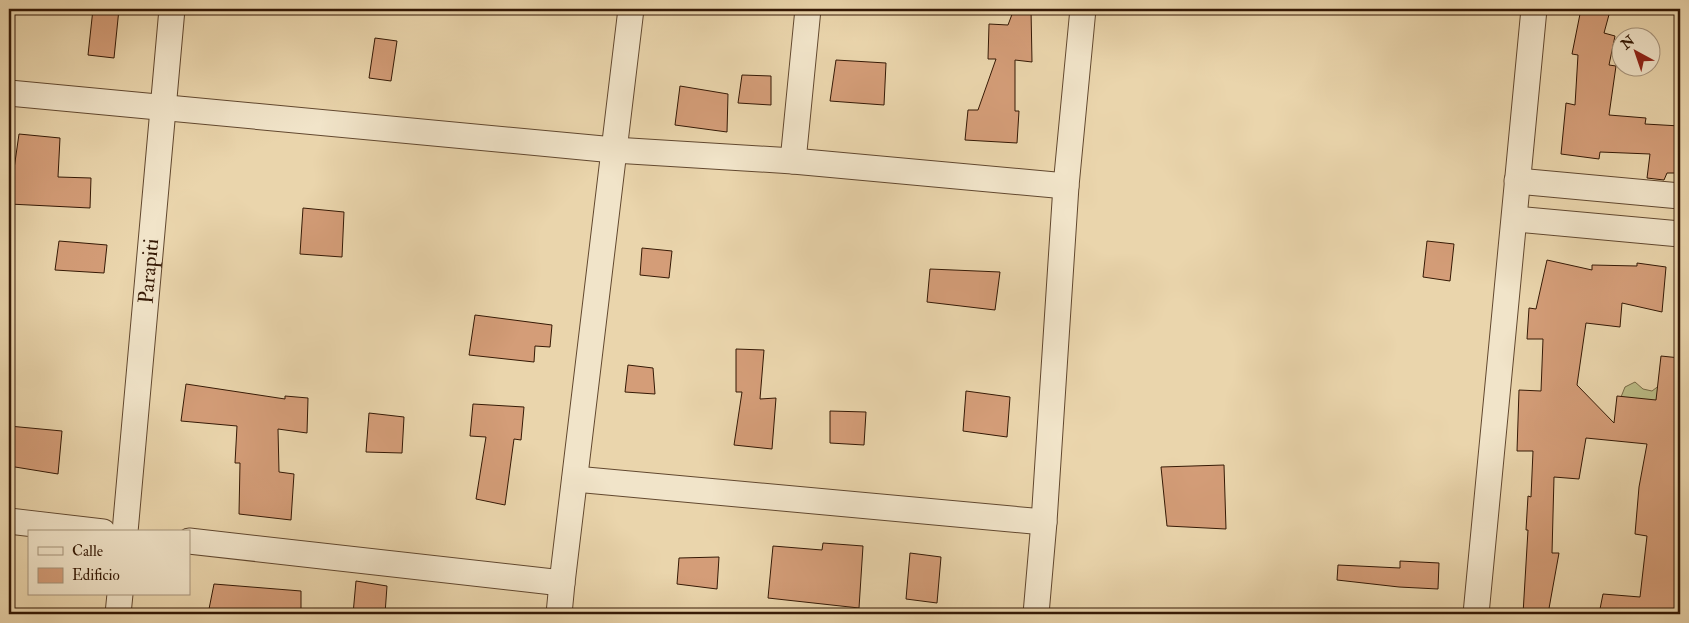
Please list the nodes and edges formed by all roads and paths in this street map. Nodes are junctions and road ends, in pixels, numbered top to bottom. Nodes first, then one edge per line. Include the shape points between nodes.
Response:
1 (172, 9) edge
2 (631, 9) edge
3 (808, 9) edge
4 (1083, 9) edge
5 (1534, 9) edge
6 (9, 94) edge
7 (164, 107) junction
8 (614, 150) junction
9 (793, 161) junction
10 (1517, 181) junction
11 (1066, 186) junction
12 (1680, 196) edge
13 (1515, 219) junction
14 (1680, 234) edge
15 (575, 479) junction
16 (9, 521) edge
17 (1044, 522) junction
18 (86, 530) edge
19 (125, 530) edge
20 (190, 541) edge
21 (562, 583) junction
22 (120, 596) edge
23 (118, 614) edge
24 (559, 614) edge
25 (1036, 614) edge
26 (1476, 614) edge

1 - 7 street, Parapiti
2 - 8 street
3 - 9 street
4 - 11 street
5 - 10 street
6 - 7 street
7 - 8 street
7 - 19 street, Parapiti
8 - 9 street
8 - 15 street
9 - 11 street
10 - 12 street
10 - 13 street
11 - 17 street
13 - 14 street
13 - 26 street
15 - 17 street
15 - 21 street
16 - 18 street
17 - 25 street
20 - 21 street
21 - 24 street
22 - 23 street

